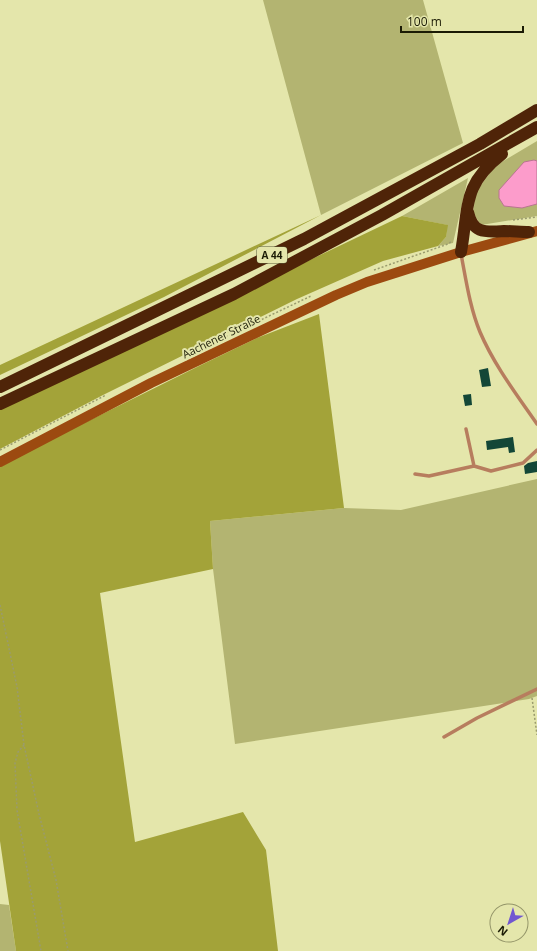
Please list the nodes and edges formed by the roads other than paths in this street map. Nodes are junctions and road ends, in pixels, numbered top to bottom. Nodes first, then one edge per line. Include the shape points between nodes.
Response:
1 (537, 110) edge
2 (532, 130) edge
3 (467, 208) junction
4 (533, 232) edge
5 (461, 252) junction
6 (0, 387) edge
7 (0, 404) edge
8 (537, 424) edge
9 (466, 429) dead end
10 (537, 450) edge
11 (0, 462) edge
12 (474, 466) junction
13 (415, 474) dead end
14 (537, 689) edge
15 (444, 737) dead end

1 - 6 highway, A 44 via 473,148 304,239
2 - 3 highway via 481,173 471,191
2 - 7 highway, A 44 via 382,215 234,294
3 - 4 highway via 471,222 482,231
3 - 5 highway
4 - 5 main road, Aachener Straße
5 - 8 lane via 480,332 509,384
5 - 11 main road, Aachener Straße via 367,282 336,295 151,383
9 - 12 lane
10 - 12 lane via 524,463 509,467 491,471
12 - 13 lane via 429,476
14 - 15 lane

